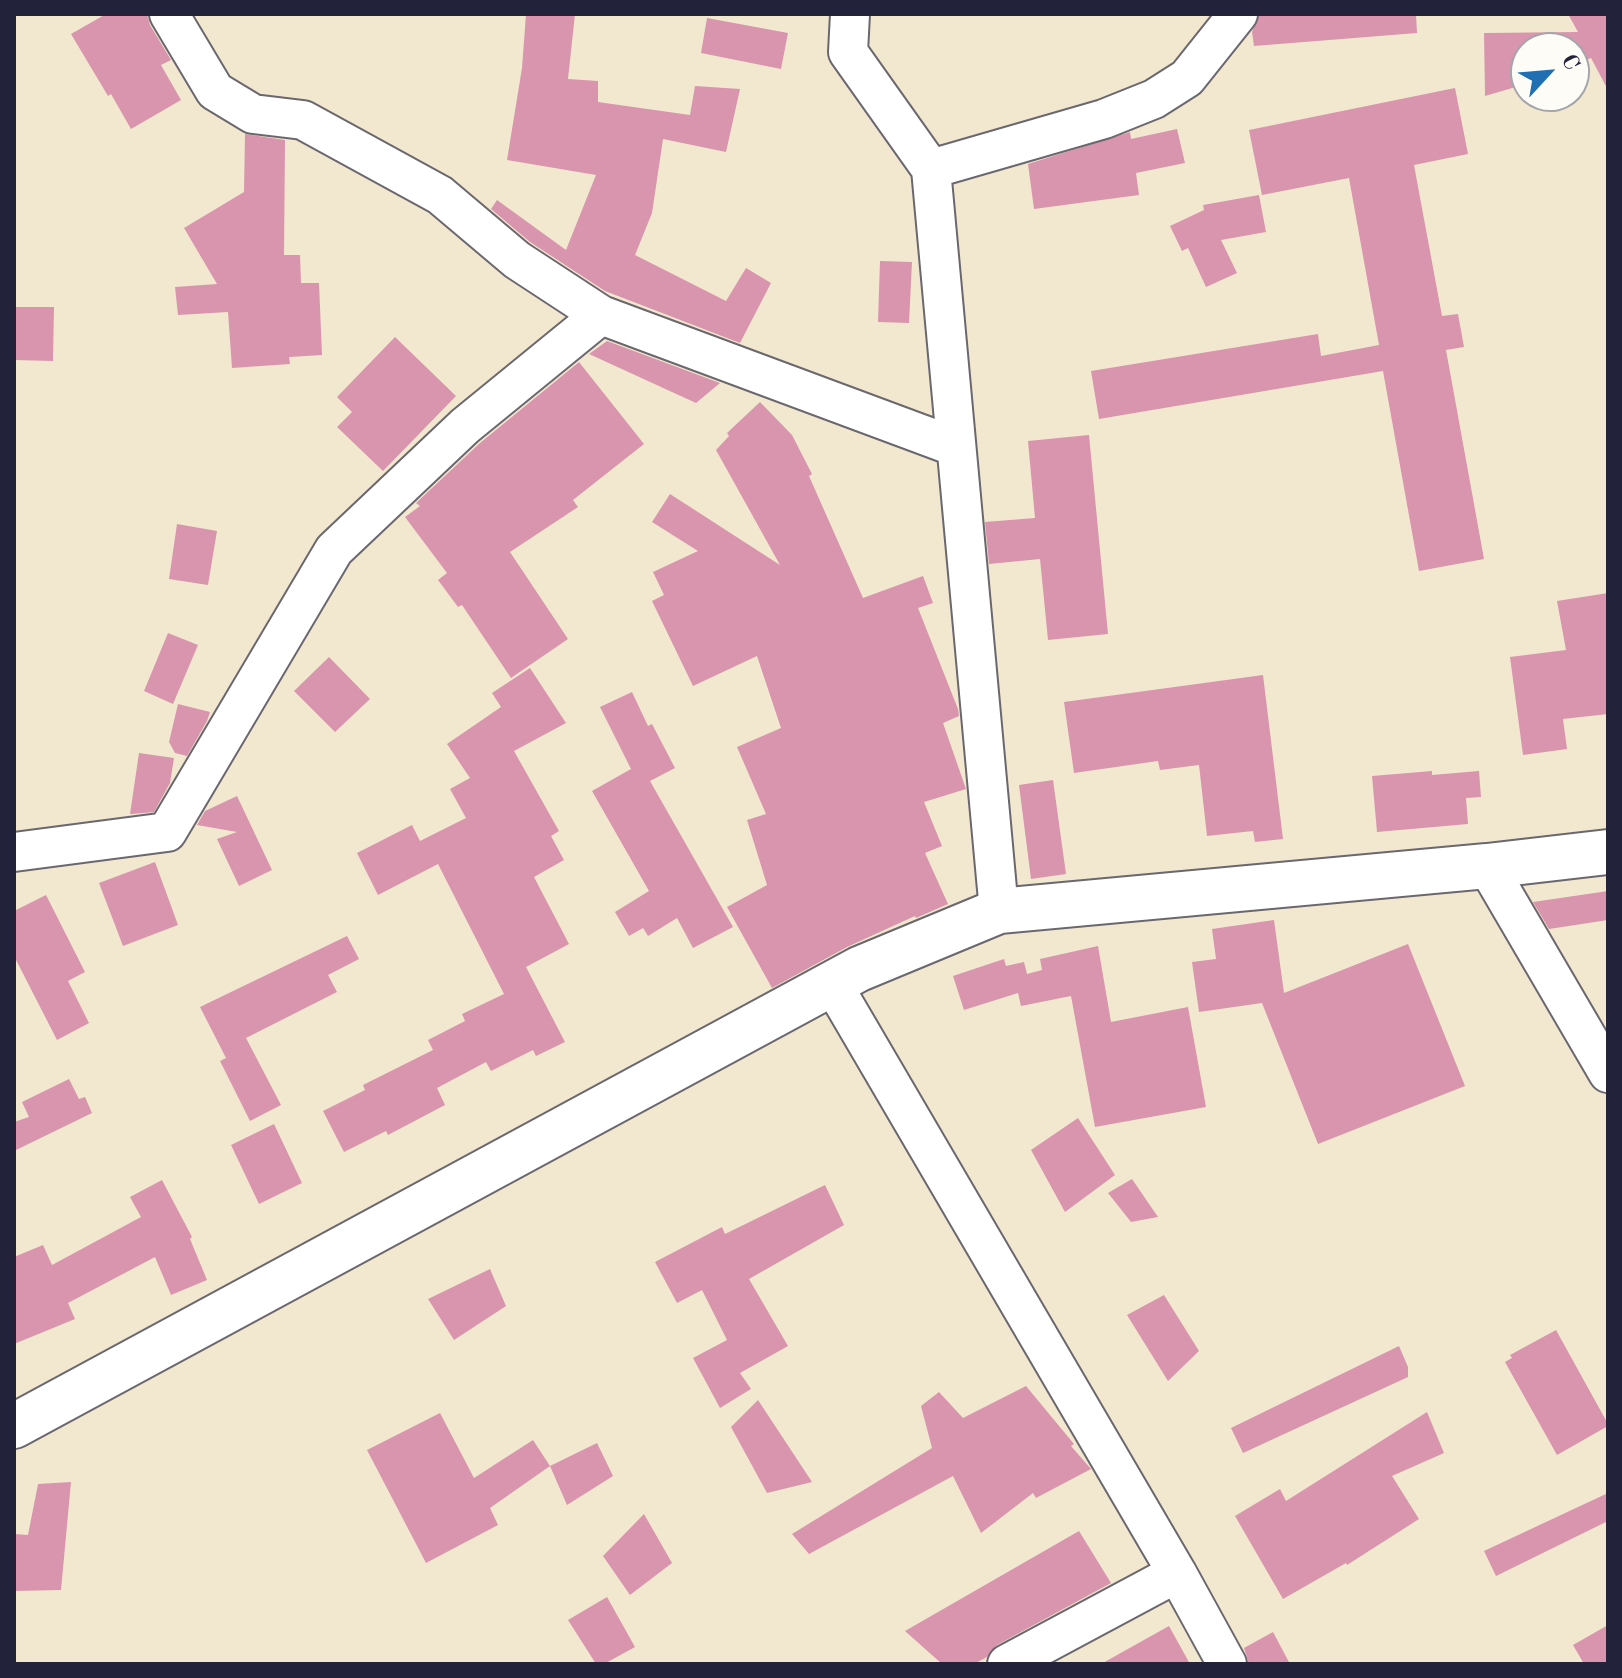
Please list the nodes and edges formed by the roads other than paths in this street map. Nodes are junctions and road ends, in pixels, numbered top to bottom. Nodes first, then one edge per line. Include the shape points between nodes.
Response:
1 (169, 14) edge
2 (850, 14) edge
3 (1238, 14) edge
4 (931, 169) junction
5 (601, 315) junction
6 (956, 447) junction
7 (14, 852) edge
8 (1608, 852) edge
9 (1487, 866) junction
10 (999, 911) junction
11 (833, 985) junction
12 (1608, 1073) edge
13 (14, 1426) edge
14 (1177, 1573) junction
15 (1007, 1664) edge
16 (1227, 1664) edge

1 - 5 street via 215,91 253,114 303,120 440,195 517,260
2 - 4 street via 848,52
3 - 4 street via 1187,78 1154,99 1104,119
4 - 6 street
5 - 6 street
5 - 7 street via 465,426 334,550 167,832
6 - 10 street
8 - 9 street
9 - 10 street
9 - 12 street
10 - 11 street via 859,969
11 - 13 street
11 - 14 street
14 - 15 street
14 - 16 street

